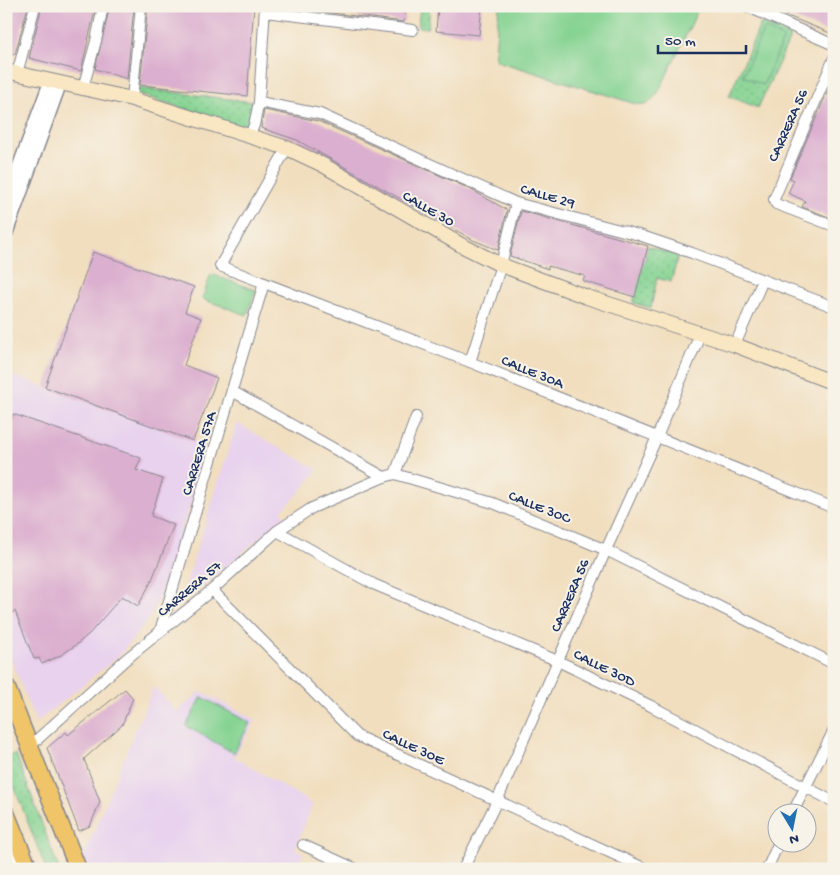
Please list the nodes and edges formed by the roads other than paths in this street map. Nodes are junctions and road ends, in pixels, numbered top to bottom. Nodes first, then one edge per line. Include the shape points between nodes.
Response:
1 (34, 6) edge
2 (103, 6) edge
3 (141, 6) edge
4 (746, 6) edge
5 (265, 9) edge
6 (413, 30) dead end
7 (834, 45) edge
8 (834, 58) edge
9 (12, 73) edge
10 (55, 83) junction
11 (83, 88) junction
12 (132, 99) junction
13 (259, 102) junction
14 (250, 135) junction
15 (287, 148) junction
16 (6, 201) edge
17 (516, 203) junction
18 (834, 226) edge
19 (6, 234) edge
20 (501, 265) junction
21 (763, 280) junction
22 (264, 283) junction
23 (834, 307) edge
24 (700, 332) junction
25 (735, 345) junction
26 (470, 362) junction
27 (834, 382) edge
28 (232, 391) junction
29 (416, 417) dead end
30 (657, 437) junction
31 (395, 474) junction
32 (384, 477) junction
33 (834, 508) edge
34 (277, 531) junction
35 (606, 550) junction
36 (212, 590) junction
37 (160, 631) junction
38 (558, 661) junction
39 (834, 664) edge
40 (6, 686) edge
41 (834, 730) edge
42 (30, 746) junction
43 (805, 787) junction
44 (497, 801) junction
45 (798, 802) edge
46 (834, 802) edge
47 (6, 813) edge
48 (6, 843) edge
49 (303, 844) dead end
50 (775, 852) edge
51 (16, 869) edge
52 (29, 869) edge
53 (78, 869) edge
54 (356, 869) edge
55 (463, 869) edge
56 (646, 869) edge
57 (767, 869) edge

1 - 9 street
2 - 11 street
3 - 12 street
4 - 7 street
5 - 6 street
5 - 13 street
8 - 18 street, CARRERA 56 via 774,198 776,204
9 - 10 main road, CALLE 30
10 - 11 main road, CALLE 30
10 - 16 street
10 - 19 street
11 - 12 main road, CALLE 30
12 - 14 main road, CALLE 30
13 - 14 street
13 - 17 street, CALLE 29 via 320,114
14 - 15 main road, CALLE 30
15 - 20 main road, CALLE 30
15 - 22 street, CALLE 30A via 220,266
17 - 20 street
17 - 21 street, CALLE 29 via 639,235
20 - 24 main road, CALLE 30 via 605,303
20 - 26 street
21 - 23 street, CALLE 29
21 - 25 street
22 - 26 street, CALLE 30A
22 - 28 street, CARRERA 57A
24 - 25 main road, CALLE 30
24 - 30 street, CARRERA 56
25 - 27 main road, CALLE 30
26 - 30 street, CALLE 30A
28 - 32 street
28 - 37 street, CARRERA 57A
29 - 31 street
30 - 33 street, CALLE 30A
30 - 35 street, CARRERA 56
31 - 32 street
31 - 35 street, CALLE 30C via 492,503
32 - 34 street, CARRERA 57 via 312,508
34 - 36 street, CARRERA 57
34 - 38 street, CALLE 30D via 373,584
35 - 38 street, CARRERA 56
35 - 39 street, CALLE 30C
36 - 37 street, CARRERA 57
36 - 44 street, CALLE 30E via 357,736
37 - 42 street, CARRERA 57
38 - 43 street, CALLE 30D
38 - 44 street, CARRERA 56
40 - 42 highway
41 - 43 street
42 - 53 highway
43 - 45 street
43 - 46 street, CALLE 30D
44 - 55 street, CARRERA 56
44 - 56 street, CALLE 30E
47 - 52 highway
48 - 51 street
49 - 54 street
50 - 57 street

